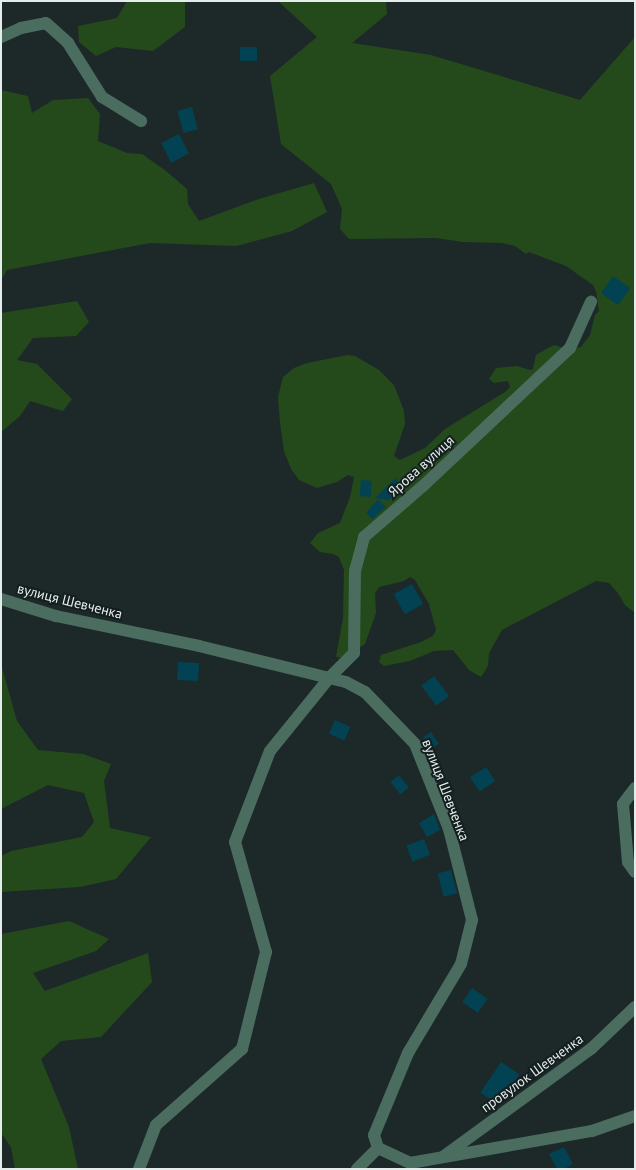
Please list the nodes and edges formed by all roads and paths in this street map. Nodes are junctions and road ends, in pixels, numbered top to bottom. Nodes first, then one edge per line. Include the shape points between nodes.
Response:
1 (1, 37) edge
2 (142, 122) dead end
3 (591, 302) dead end
4 (1, 599) edge
5 (330, 677) junction
6 (635, 788) edge
7 (635, 872) edge
8 (635, 1006) edge
9 (635, 1116) edge
10 (378, 1148) junction
11 (441, 1158) junction
12 (139, 1169) edge
13 (357, 1169) edge

1 - 2 street via 21,28 46,23 68,42 102,97
3 - 5 street, Ярова вулиця via 570,348 364,537 355,571 354,653
4 - 5 street, вулиця Шевченка via 56,616
5 - 10 street, вулиця Шевченка via 365,692 415,744 449,829 472,920 461,964 408,1053 374,1135
5 - 12 street, Ярова вулиця via 270,750 235,842 266,952 242,1049 156,1125
6 - 7 street via 623,804 628,862
8 - 11 street, провулок Шевченка via 591,1049
9 - 11 street, провулок Шевченка via 592,1131
10 - 11 street, провулок Шевченка via 410,1163
10 - 13 street

